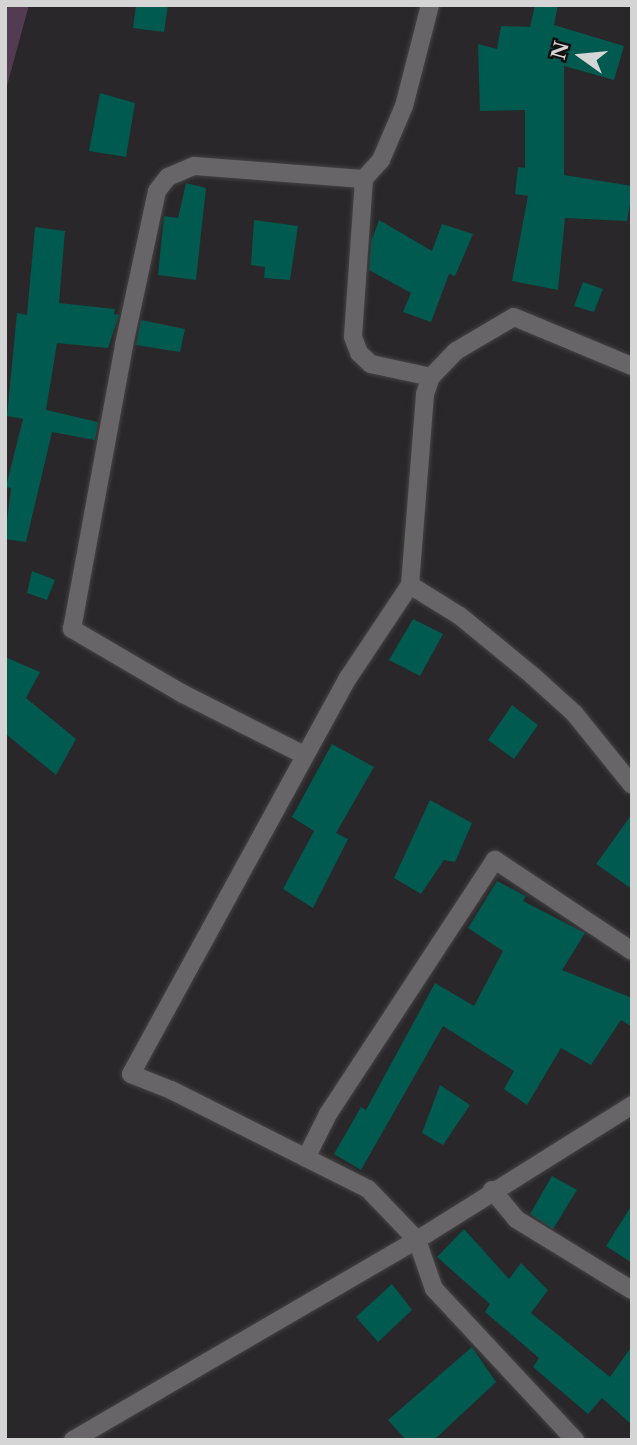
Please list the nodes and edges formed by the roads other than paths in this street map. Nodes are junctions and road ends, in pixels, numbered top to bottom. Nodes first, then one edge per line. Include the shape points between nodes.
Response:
1 (430, 5) edge
2 (365, 179) junction
3 (632, 366) edge
4 (431, 377) junction
5 (410, 585) junction
6 (304, 755) junction
7 (632, 785) edge
8 (632, 951) edge
9 (632, 1105) edge
10 (306, 1158) junction
11 (492, 1190) junction
12 (417, 1240) junction
13 (632, 1290) edge
14 (74, 1440) edge
15 (575, 1440) edge

1 - 2 street via 404,106 381,160
2 - 4 street via 353,337 359,354 371,364
2 - 6 street via 194,166 168,177 157,191 72,629 183,694
3 - 4 street via 514,317 456,351
4 - 5 street via 425,394
5 - 6 street via 348,677
5 - 7 street via 460,616 533,676 574,713
6 - 10 street via 131,1074
8 - 10 street via 495,860 328,1114
9 - 11 street
10 - 12 street via 368,1189
11 - 12 street
11 - 13 street via 516,1219
12 - 14 street
12 - 15 street via 434,1289

